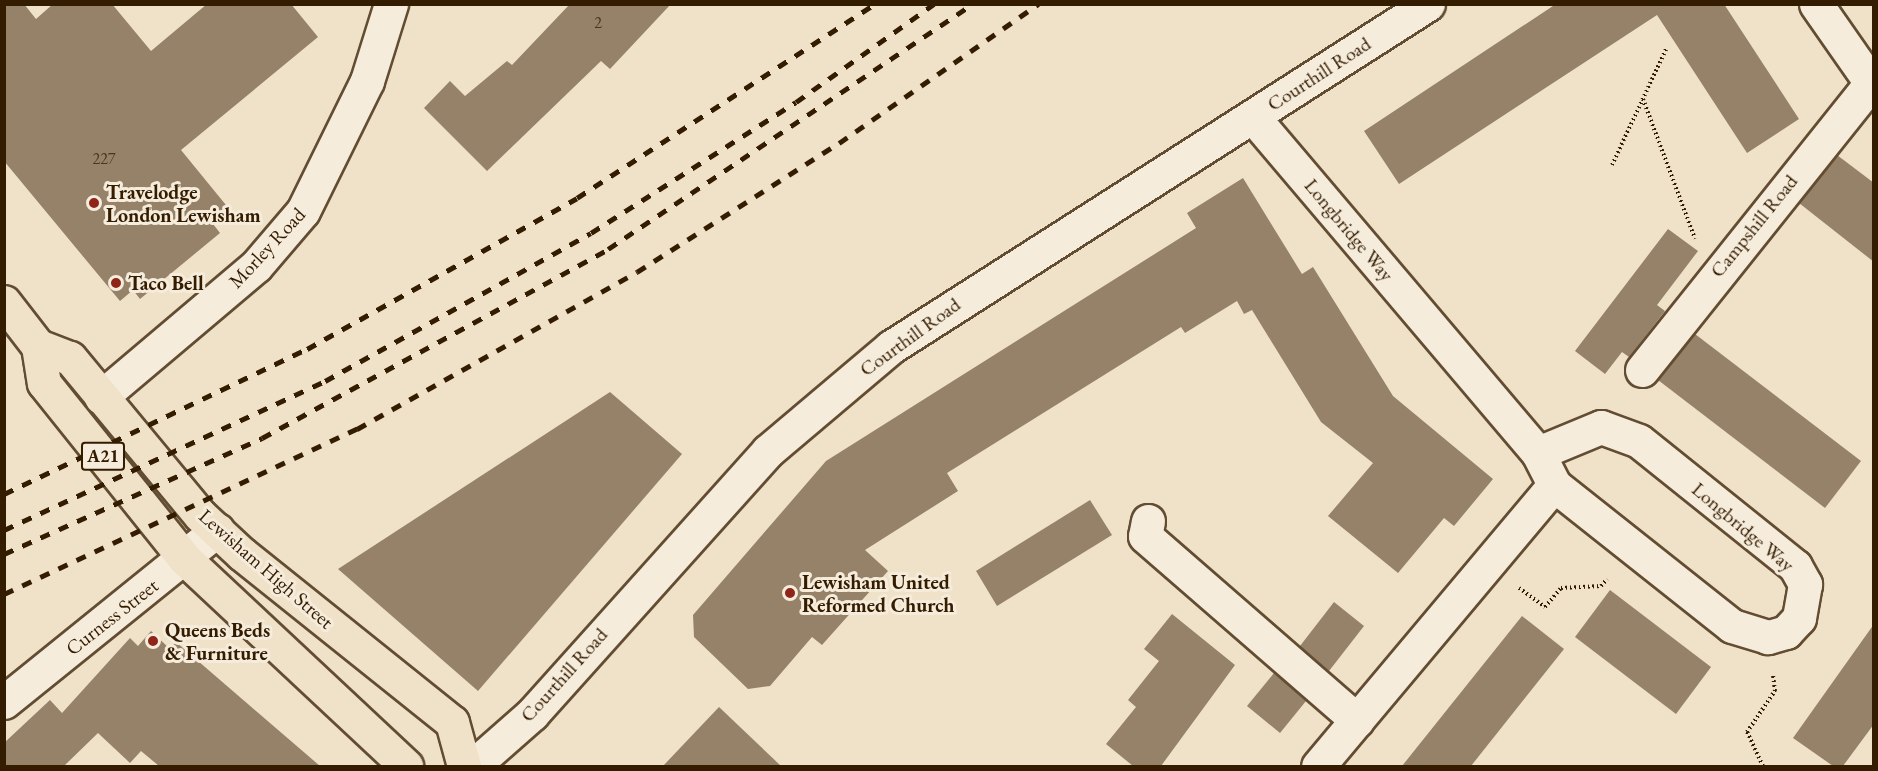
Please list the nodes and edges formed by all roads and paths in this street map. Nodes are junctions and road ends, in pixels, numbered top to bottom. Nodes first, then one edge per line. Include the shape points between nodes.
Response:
1 (1428, 4) edge
2 (1816, 4) edge
3 (392, 5) edge
4 (1667, 47) dead end
5 (1872, 83) edge
6 (1642, 99) junction
7 (1253, 117) junction
8 (1612, 165) dead end
9 (1723, 264) junction
10 (4, 302) edge
11 (38, 346) junction
12 (1642, 370) dead end
13 (101, 398) junction
14 (1538, 453) junction
15 (1554, 485) junction
16 (1148, 521) dead end
17 (217, 530) junction
18 (1632, 548) junction
19 (185, 559) junction
20 (1487, 564) junction
21 (1768, 637) junction
22 (4, 702) edge
23 (1357, 720) junction
24 (406, 766) edge
25 (464, 766) edge
26 (473, 766) edge
27 (1318, 766) edge
28 (1763, 766) edge

1 - 7 street, Courthill Road
2 - 5 street, Campshill Road
3 - 13 street, Morley Road via 353,113 303,211 256,266
4 - 6 path
5 - 9 street, Campshill Road
6 - 8 path
6 - 9 path via 1688,225 1700,246
7 - 14 street, Longbridge Way
7 - 26 street, Courthill Road via 985,284 891,347 828,398 768,451 532,714
9 - 12 street, Campshill Road
10 - 11 highway, A21
11 - 13 highway, Lewisham High Street / A21 via 70,358
11 - 19 highway, A21 via 44,383
13 - 17 highway, Lewisham High Street / A21
14 - 15 street, Longbridge Way
14 - 21 street, Longbridge Way via 1601,427 1639,441 1800,575 1806,602 1799,618 1786,632
15 - 18 street, Longbridge Way
15 - 20 street
16 - 23 street via 1145,536
17 - 19 street, Curness Street
17 - 25 highway, Lewisham High Street / A21 via 452,722
18 - 20 path via 1601,586 1561,588 1545,607
18 - 21 street, Longbridge Way via 1732,626
19 - 22 street, Curness Street
19 - 24 highway, A21
20 - 23 street
21 - 28 path via 1775,691 1747,732
23 - 27 street

